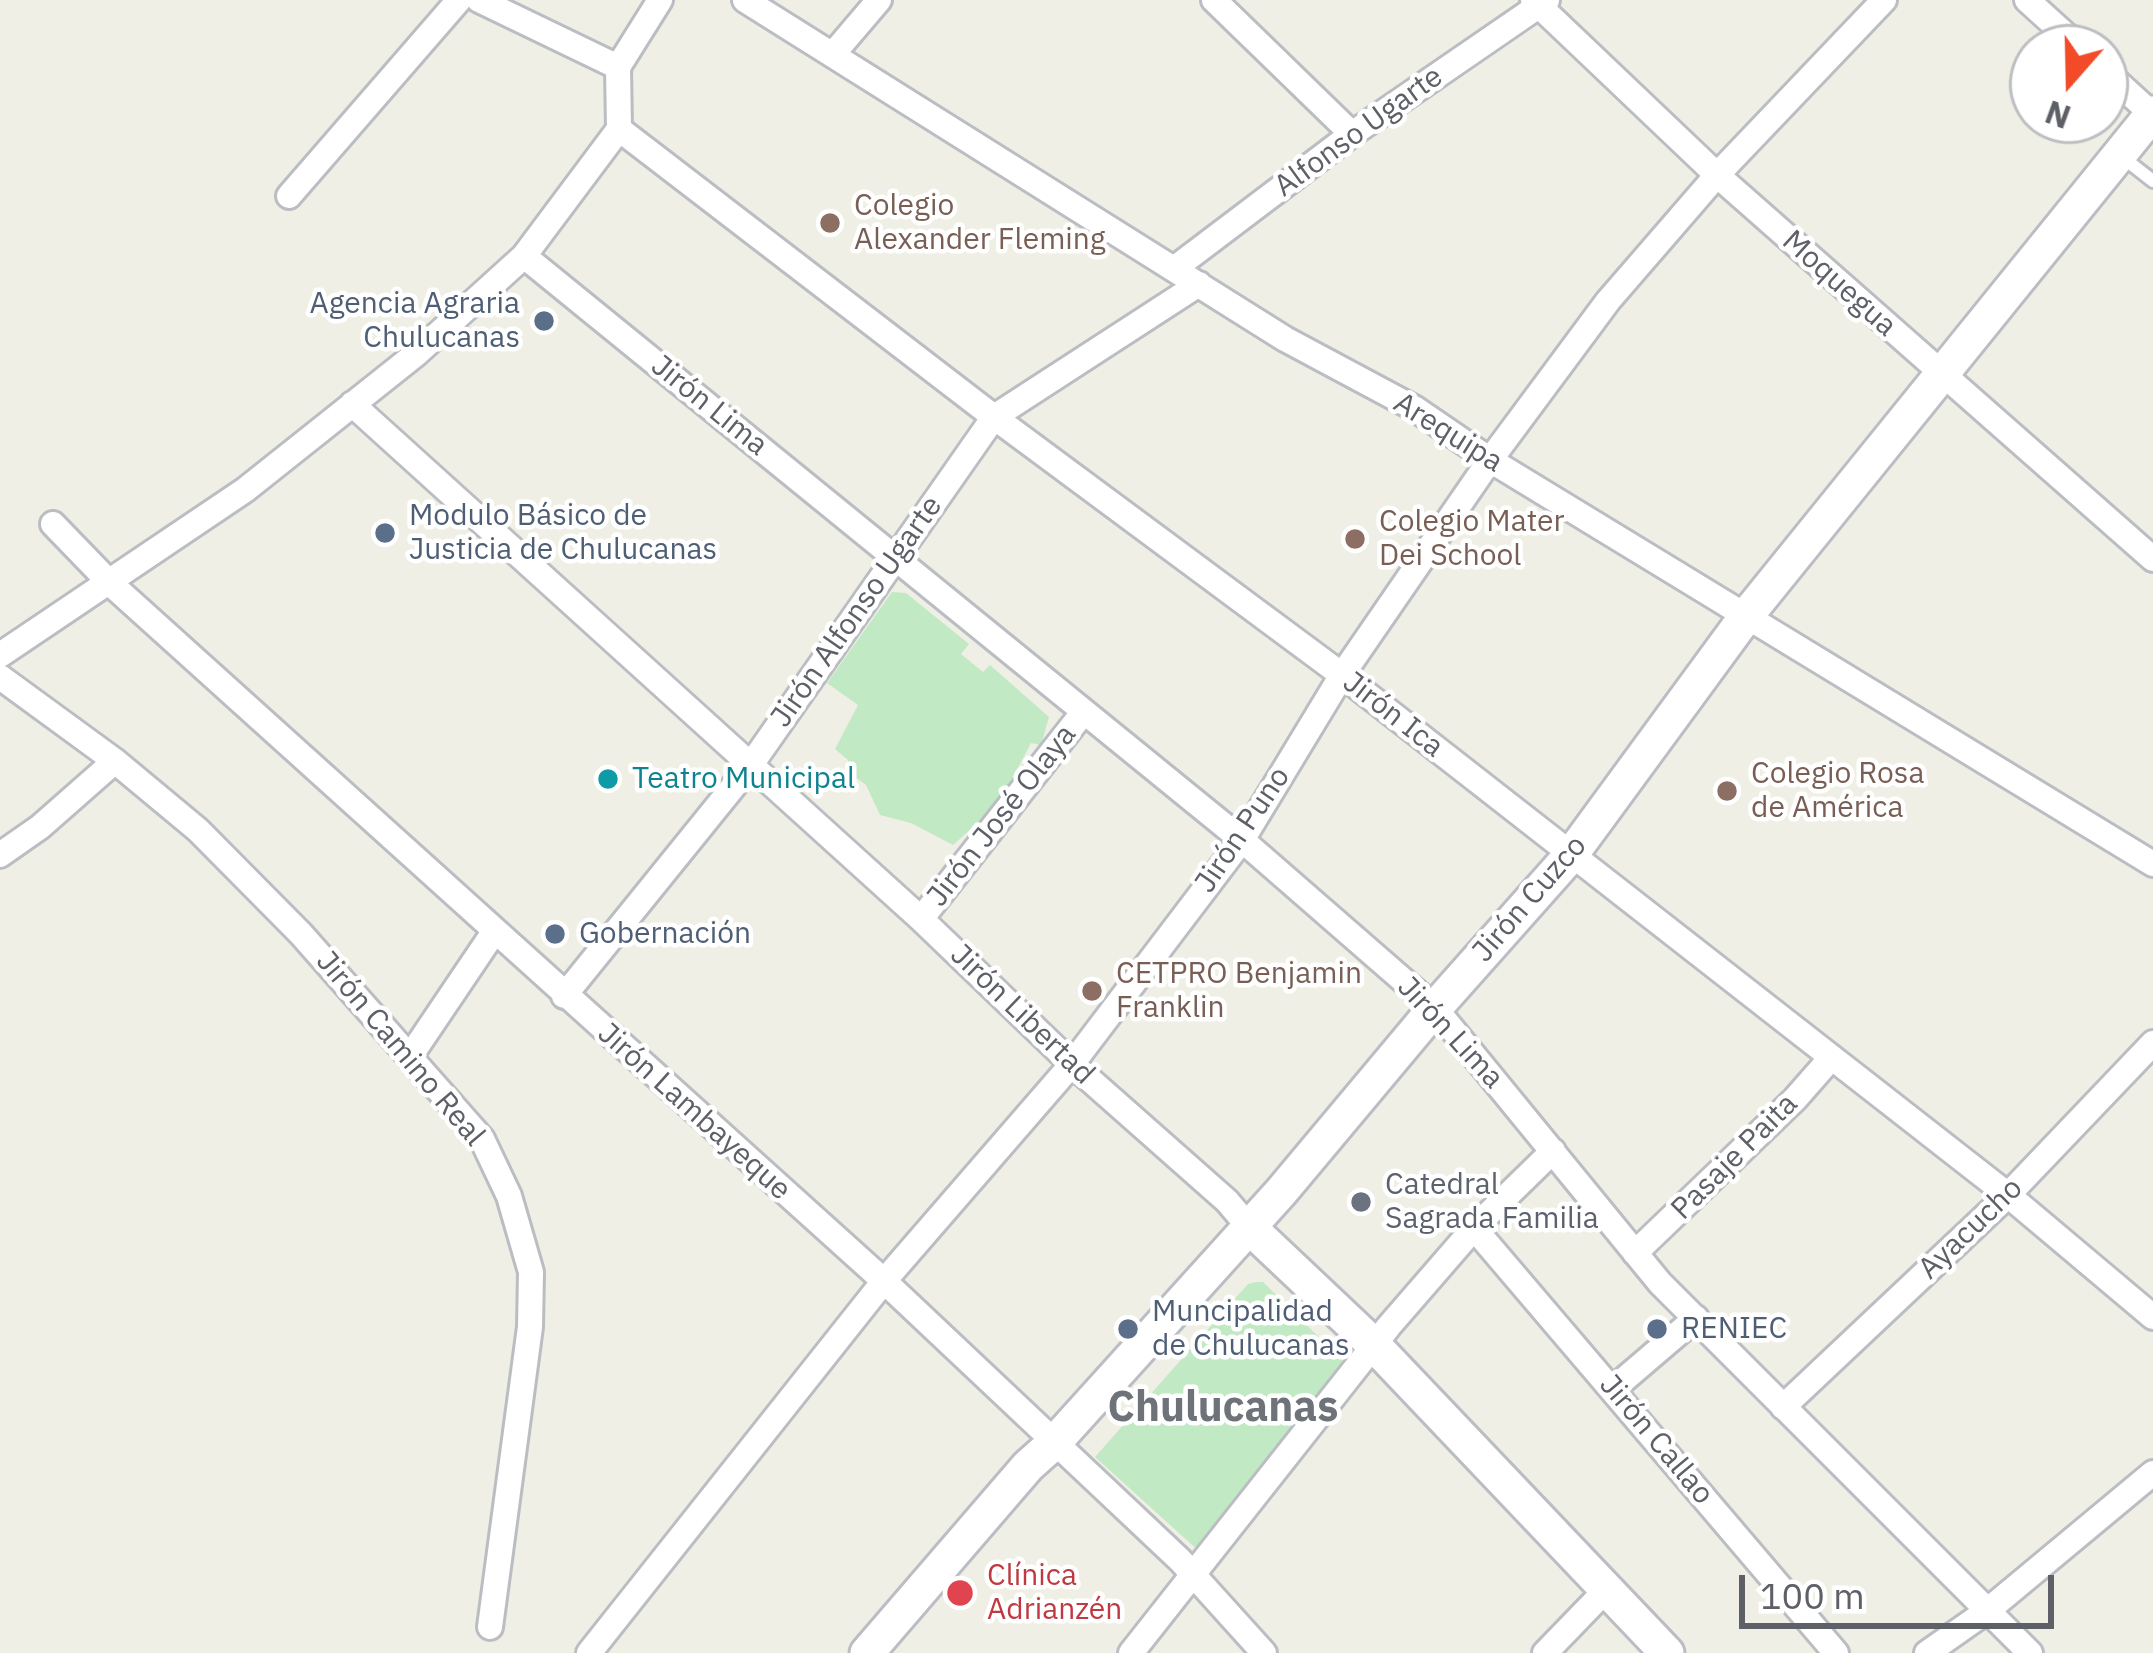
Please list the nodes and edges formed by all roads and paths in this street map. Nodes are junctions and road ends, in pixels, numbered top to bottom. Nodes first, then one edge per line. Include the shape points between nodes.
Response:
1 (459, 0) edge
2 (478, 0) edge
3 (660, 0) edge
4 (745, 0) edge
5 (879, 0) edge
6 (1214, 0) edge
7 (1884, 0) edge
8 (2027, 0) edge
9 (1539, 2) edge
10 (2054, 24) edge
11 (833, 55) junction
12 (618, 67) junction
13 (2129, 92) edge
14 (2153, 114) edge
15 (619, 129) junction
16 (1352, 134) junction
17 (2119, 154) junction
18 (1717, 176) junction
19 (2153, 181) edge
20 (289, 196) dead end
21 (524, 256) junction
22 (1174, 268) junction
23 (1199, 284) junction
24 (1940, 374) junction
25 (352, 404) junction
26 (994, 417) junction
27 (1490, 460) junction
28 (53, 524) dead end
29 (894, 557) junction
30 (2153, 559) edge
31 (110, 584) junction
32 (1747, 615) junction
33 (0, 655) edge
34 (1342, 675) junction
35 (0, 677) edge
36 (1082, 714) junction
37 (116, 761) junction
38 (750, 766) junction
39 (1242, 840) junction
40 (0, 855) edge
41 (1571, 855) junction
42 (2153, 864) edge
43 (921, 919) junction
44 (494, 932) junction
45 (564, 996) junction
46 (1436, 1008) junction
47 (2153, 1043) edge
48 (411, 1054) junction
49 (1831, 1058) junction
50 (1072, 1064) junction
51 (1553, 1151) junction
52 (2008, 1195) junction
53 (1249, 1227) junction
54 (1474, 1228) junction
55 (1635, 1253) junction
56 (884, 1281) junction
57 (1696, 1318) junction
58 (2153, 1318) edge
59 (1374, 1345) junction
60 (1613, 1389) junction
61 (1783, 1407) junction
62 (1055, 1442) junction
63 (2153, 1473) edge
64 (1194, 1574) junction
65 (1606, 1590) junction
66 (1987, 1611) junction
67 (490, 1627) dead end
68 (589, 1653) edge
69 (867, 1653) edge
70 (1131, 1653) edge
71 (1264, 1653) edge
72 (1545, 1653) edge
73 (1667, 1653) edge
74 (1835, 1653) edge
75 (1927, 1653) edge
76 (2030, 1653) edge

1 - 20 street
2 - 12 street
3 - 12 street
4 - 11 street, Arequipa
5 - 11 street
6 - 16 street
7 - 18 street, Jirón Puno
8 - 10 street
9 - 16 street, Alfonso Ugarte
9 - 18 street, Moquegua
11 - 22 street, Arequipa
12 - 15 street
13 - 14 street
14 - 17 street, Jirón Cuzco
15 - 21 street
15 - 26 street, Jirón Ica
16 - 22 street, Alfonso Ugarte
17 - 19 lane
17 - 24 street, Jirón Cuzco
18 - 24 street, Moquegua
18 - 27 street, Jirón Puno via 1608,301
21 - 25 street
21 - 29 street, Jirón Lima
22 - 23 street, Arequipa
23 - 26 street, Jirón Alfonso Ugarte
23 - 27 street, Arequipa
24 - 30 street, Moquegua
24 - 32 street, Jirón Cuzco
25 - 31 street
25 - 38 street, Jirón Libertad
26 - 29 street, Jirón Alfonso Ugarte
26 - 34 street, Jirón Ica
27 - 32 street, Arequipa
27 - 34 street, Jirón Puno
28 - 31 street, Jirón Lambayeque
29 - 36 street, Jirón Lima
29 - 38 street, Jirón Alfonso Ugarte
31 - 33 street
31 - 44 street, Jirón Lambayeque
32 - 41 street, Jirón Cuzco
32 - 42 street, Arequipa
34 - 39 street, Jirón Puno
34 - 41 street, Jirón Ica
35 - 37 street, Jirón Camino Real
36 - 39 street, Jirón Lima
36 - 43 street, Jirón José Olaya
37 - 40 street
37 - 48 street, Jirón Camino Real via 198,830
38 - 43 street, Jirón Libertad
38 - 45 street, Jirón Alfonso Ugarte
39 - 46 street, Jirón Lima
39 - 50 street, Jirón Puno
41 - 46 street, Jirón Cuzco
41 - 49 street, Jirón Ica
43 - 50 street, Jirón Libertad
44 - 45 street, Jirón Lambayeque
44 - 48 street
45 - 56 street, Jirón Lambayeque
46 - 51 street, Jirón Lima
46 - 53 street, Jirón Cuzco
47 - 52 street, Ayacucho
48 - 67 street, Jirón Camino Real via 482,1139 531,1272
49 - 52 street, Jirón Ica
49 - 55 street, Pasaje Paita
50 - 53 street, Jirón Libertad
50 - 56 street, Jirón Puno
51 - 54 street
51 - 55 street, Jirón Lima
52 - 58 street, Jirón Ica
52 - 61 street, Ayacucho
53 - 59 street, Jirón Libertad
53 - 62 street, Jirón Cuzco
54 - 59 street
54 - 60 street, Jirón Callao
55 - 57 street, Jirón Lima
56 - 62 street, Jirón Lambayeque
56 - 68 street, Jirón Puno
57 - 60 street
57 - 61 street, Jirón Lima
59 - 64 street
59 - 65 street, Jirón Libertad
60 - 74 street, Jirón Callao
61 - 66 street, Jirón Lima
62 - 64 street, Jirón Lambayeque
62 - 69 street, Jirón Cuzco
63 - 66 street
64 - 70 street
64 - 71 street, Jirón Lambayeque
65 - 72 street
65 - 73 street, Jirón Libertad
66 - 75 street
66 - 76 street, Jirón Lima

